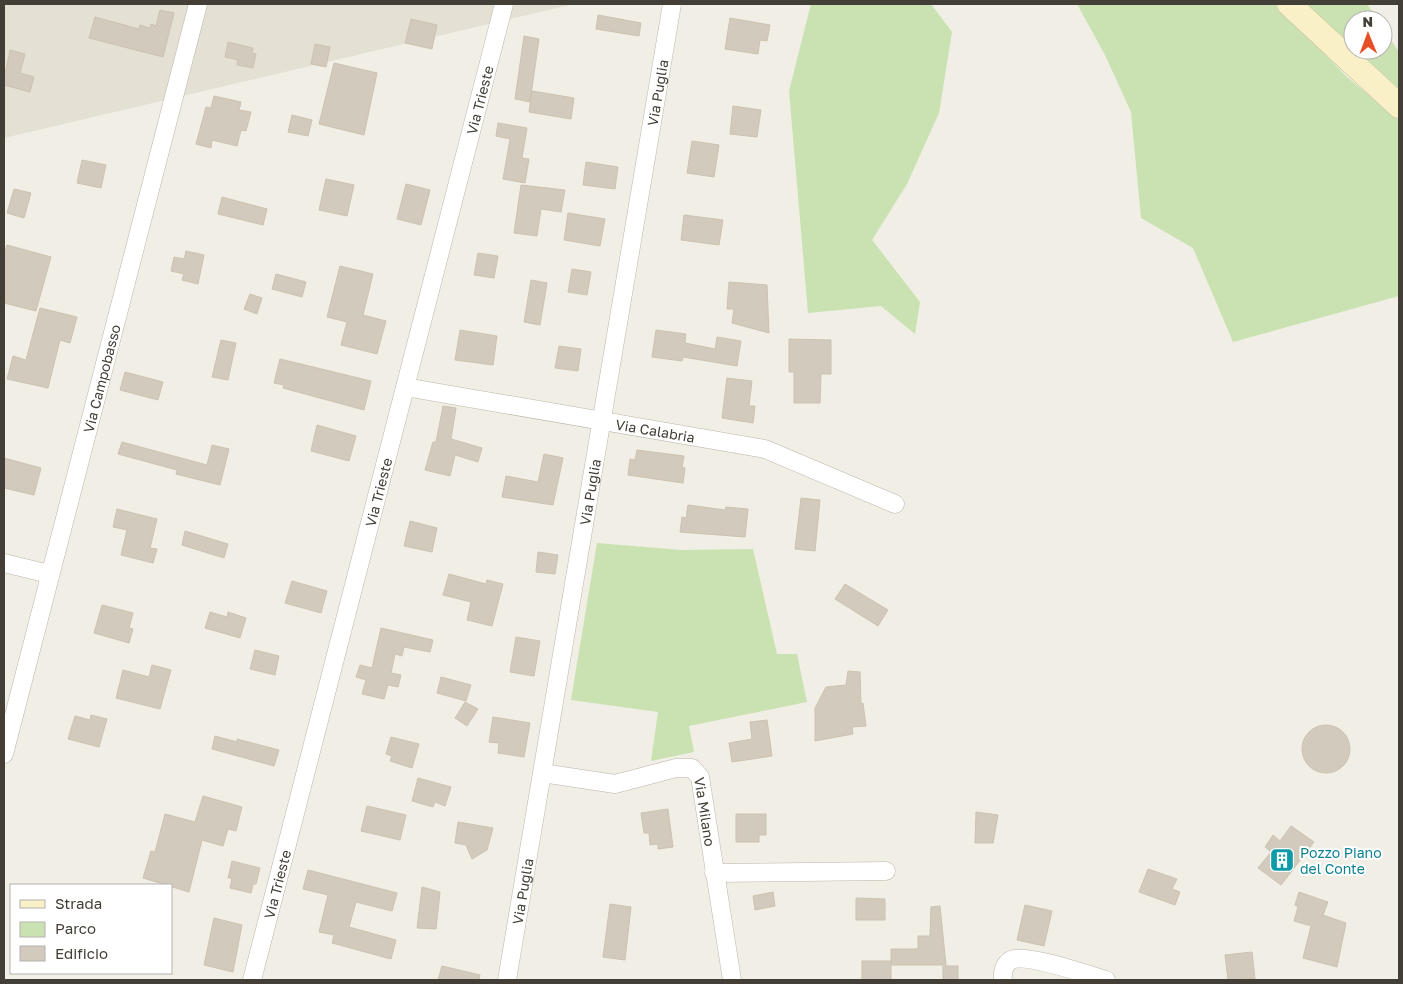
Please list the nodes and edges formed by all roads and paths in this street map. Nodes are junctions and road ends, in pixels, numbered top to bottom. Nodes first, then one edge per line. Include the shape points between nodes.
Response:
1 (198, 4) edge
2 (504, 4) edge
3 (672, 4) edge
4 (1289, 4) edge
5 (1399, 106) edge
6 (405, 388) junction
7 (602, 421) junction
8 (895, 504) dead end
9 (4, 563) edge
10 (50, 574) junction
11 (4, 754) edge
12 (542, 774) junction
13 (886, 871) dead end
14 (714, 873) junction
15 (252, 980) edge
16 (507, 980) edge
17 (732, 980) edge
18 (1003, 980) edge
19 (1106, 980) edge

1 - 10 street, Via Campobasso
2 - 6 street, Via Trieste
3 - 7 street, Via Puglia
4 - 5 street
6 - 7 street, Via Calabria
6 - 15 street, Via Trieste
7 - 8 street, Via Calabria via 765,449
7 - 12 street, Via Puglia
9 - 10 street
10 - 11 street, Via Campobasso
12 - 14 street, Via Milano via 615,784 676,768 692,768 700,777
12 - 16 street, Via Puglia
13 - 14 street
14 - 17 street, Via Milano
18 - 19 street via 1006,964 1022,958

